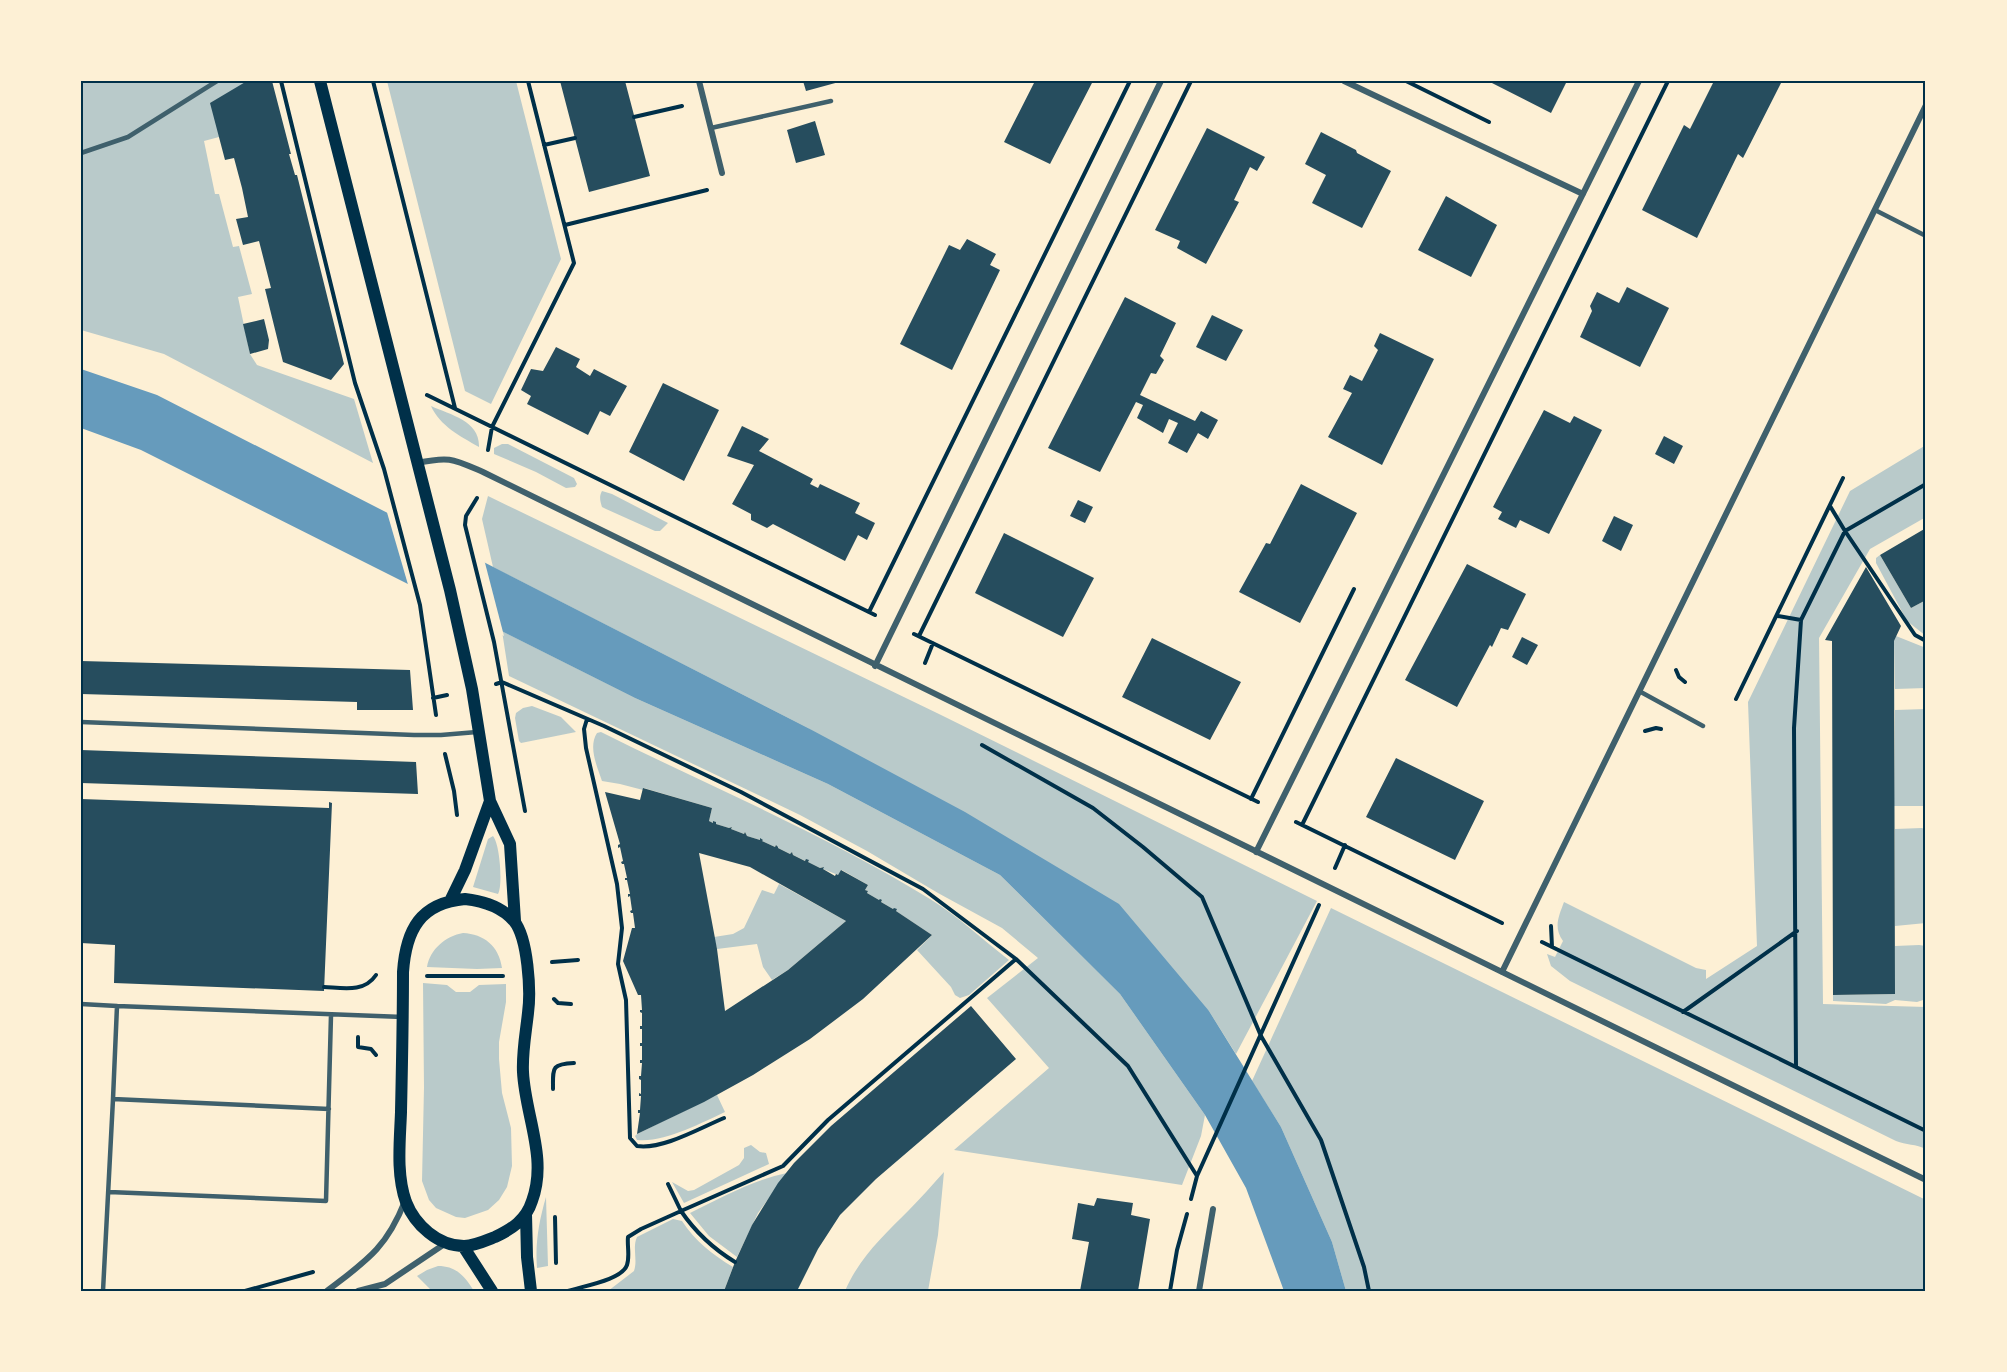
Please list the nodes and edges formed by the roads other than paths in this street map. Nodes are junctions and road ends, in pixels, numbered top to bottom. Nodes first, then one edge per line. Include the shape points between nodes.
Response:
1 (217, 81) edge
2 (320, 81) edge
3 (699, 81) edge
4 (1161, 81) edge
5 (1344, 81) edge
6 (1639, 81) edge
7 (831, 101) dead end
8 (1926, 105) edge
9 (711, 128) junction
10 (81, 153) edge
11 (722, 173) dead end
12 (1582, 194) junction
13 (1875, 210) junction
14 (1926, 236) edge
15 (417, 463) junction
16 (875, 666) junction
17 (1639, 691) junction
18 (81, 722) edge
19 (1703, 726) dead end
20 (479, 732) junction
21 (490, 801) junction
22 (1256, 852) junction
23 (450, 901) junction
24 (515, 921) junction
25 (1502, 972) junction
26 (81, 1004) edge
27 (117, 1006) junction
28 (331, 1015) junction
29 (403, 1017) junction
30 (113, 1098) junction
31 (329, 1110) junction
32 (1926, 1180) edge
33 (109, 1192) junction
34 (405, 1200) junction
35 (1213, 1209) dead end
36 (526, 1214) junction
37 (447, 1242) junction
38 (463, 1246) junction
39 (103, 1291) edge
40 (327, 1291) edge
41 (358, 1291) edge
42 (492, 1291) edge
43 (531, 1291) edge
44 (1199, 1291) edge

1 - 10 lane via 128,137
2 - 15 main road
3 - 9 street
4 - 16 street
5 - 12 street
6 - 12 street
7 - 9 lane
8 - 13 street
9 - 11 street
12 - 22 street
13 - 14 lane
13 - 17 street
15 - 16 street via 441,458 483,472
15 - 20 main road
16 - 22 street
17 - 19 lane
17 - 25 street
18 - 20 lane via 441,735
20 - 21 main road
21 - 23 main road
21 - 24 main road via 510,844
22 - 25 street
23 - 24 main road via 479,901
23 - 29 main road via 432,909 409,935 403,972
24 - 36 main road via 528,968 530,998 523,1070 537,1157 536,1190
25 - 32 street
26 - 27 lane
27 - 28 lane
27 - 30 lane
28 - 29 lane
28 - 31 lane
29 - 34 main road via 400,1166
30 - 31 lane
30 - 33 lane
31 - 33 lane via 326,1201
33 - 39 lane
34 - 37 main road via 419,1225
34 - 40 street via 378,1250
35 - 44 street
36 - 38 main road via 503,1233
36 - 43 main road
37 - 38 main road
37 - 41 street via 385,1284
38 - 42 main road

